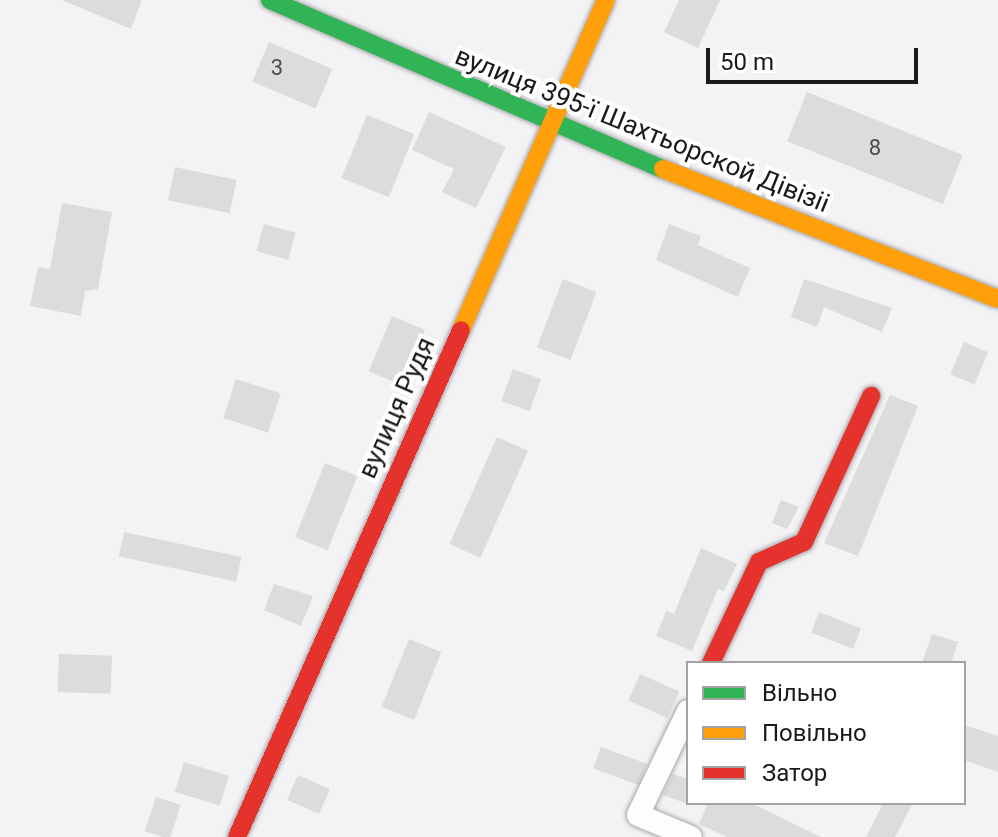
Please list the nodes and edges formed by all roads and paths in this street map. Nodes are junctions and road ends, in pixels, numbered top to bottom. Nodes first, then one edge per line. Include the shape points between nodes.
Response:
1 (270, 0) edge
2 (606, 0) edge
3 (550, 125) junction
4 (998, 299) edge
5 (871, 396) dead end
6 (712, 661) edge
7 (686, 715) edge
8 (237, 837) edge
9 (691, 837) edge

1 - 3 street, вулиця 395-ї Шахтьорской Дівізіі
2 - 3 street, вулиця Рудя
3 - 4 street, вулиця 395-ї Шахтьорской Дівізіі
3 - 8 street, вулиця Рудя
5 - 6 street via 804,542 759,562
7 - 9 street via 638,815

